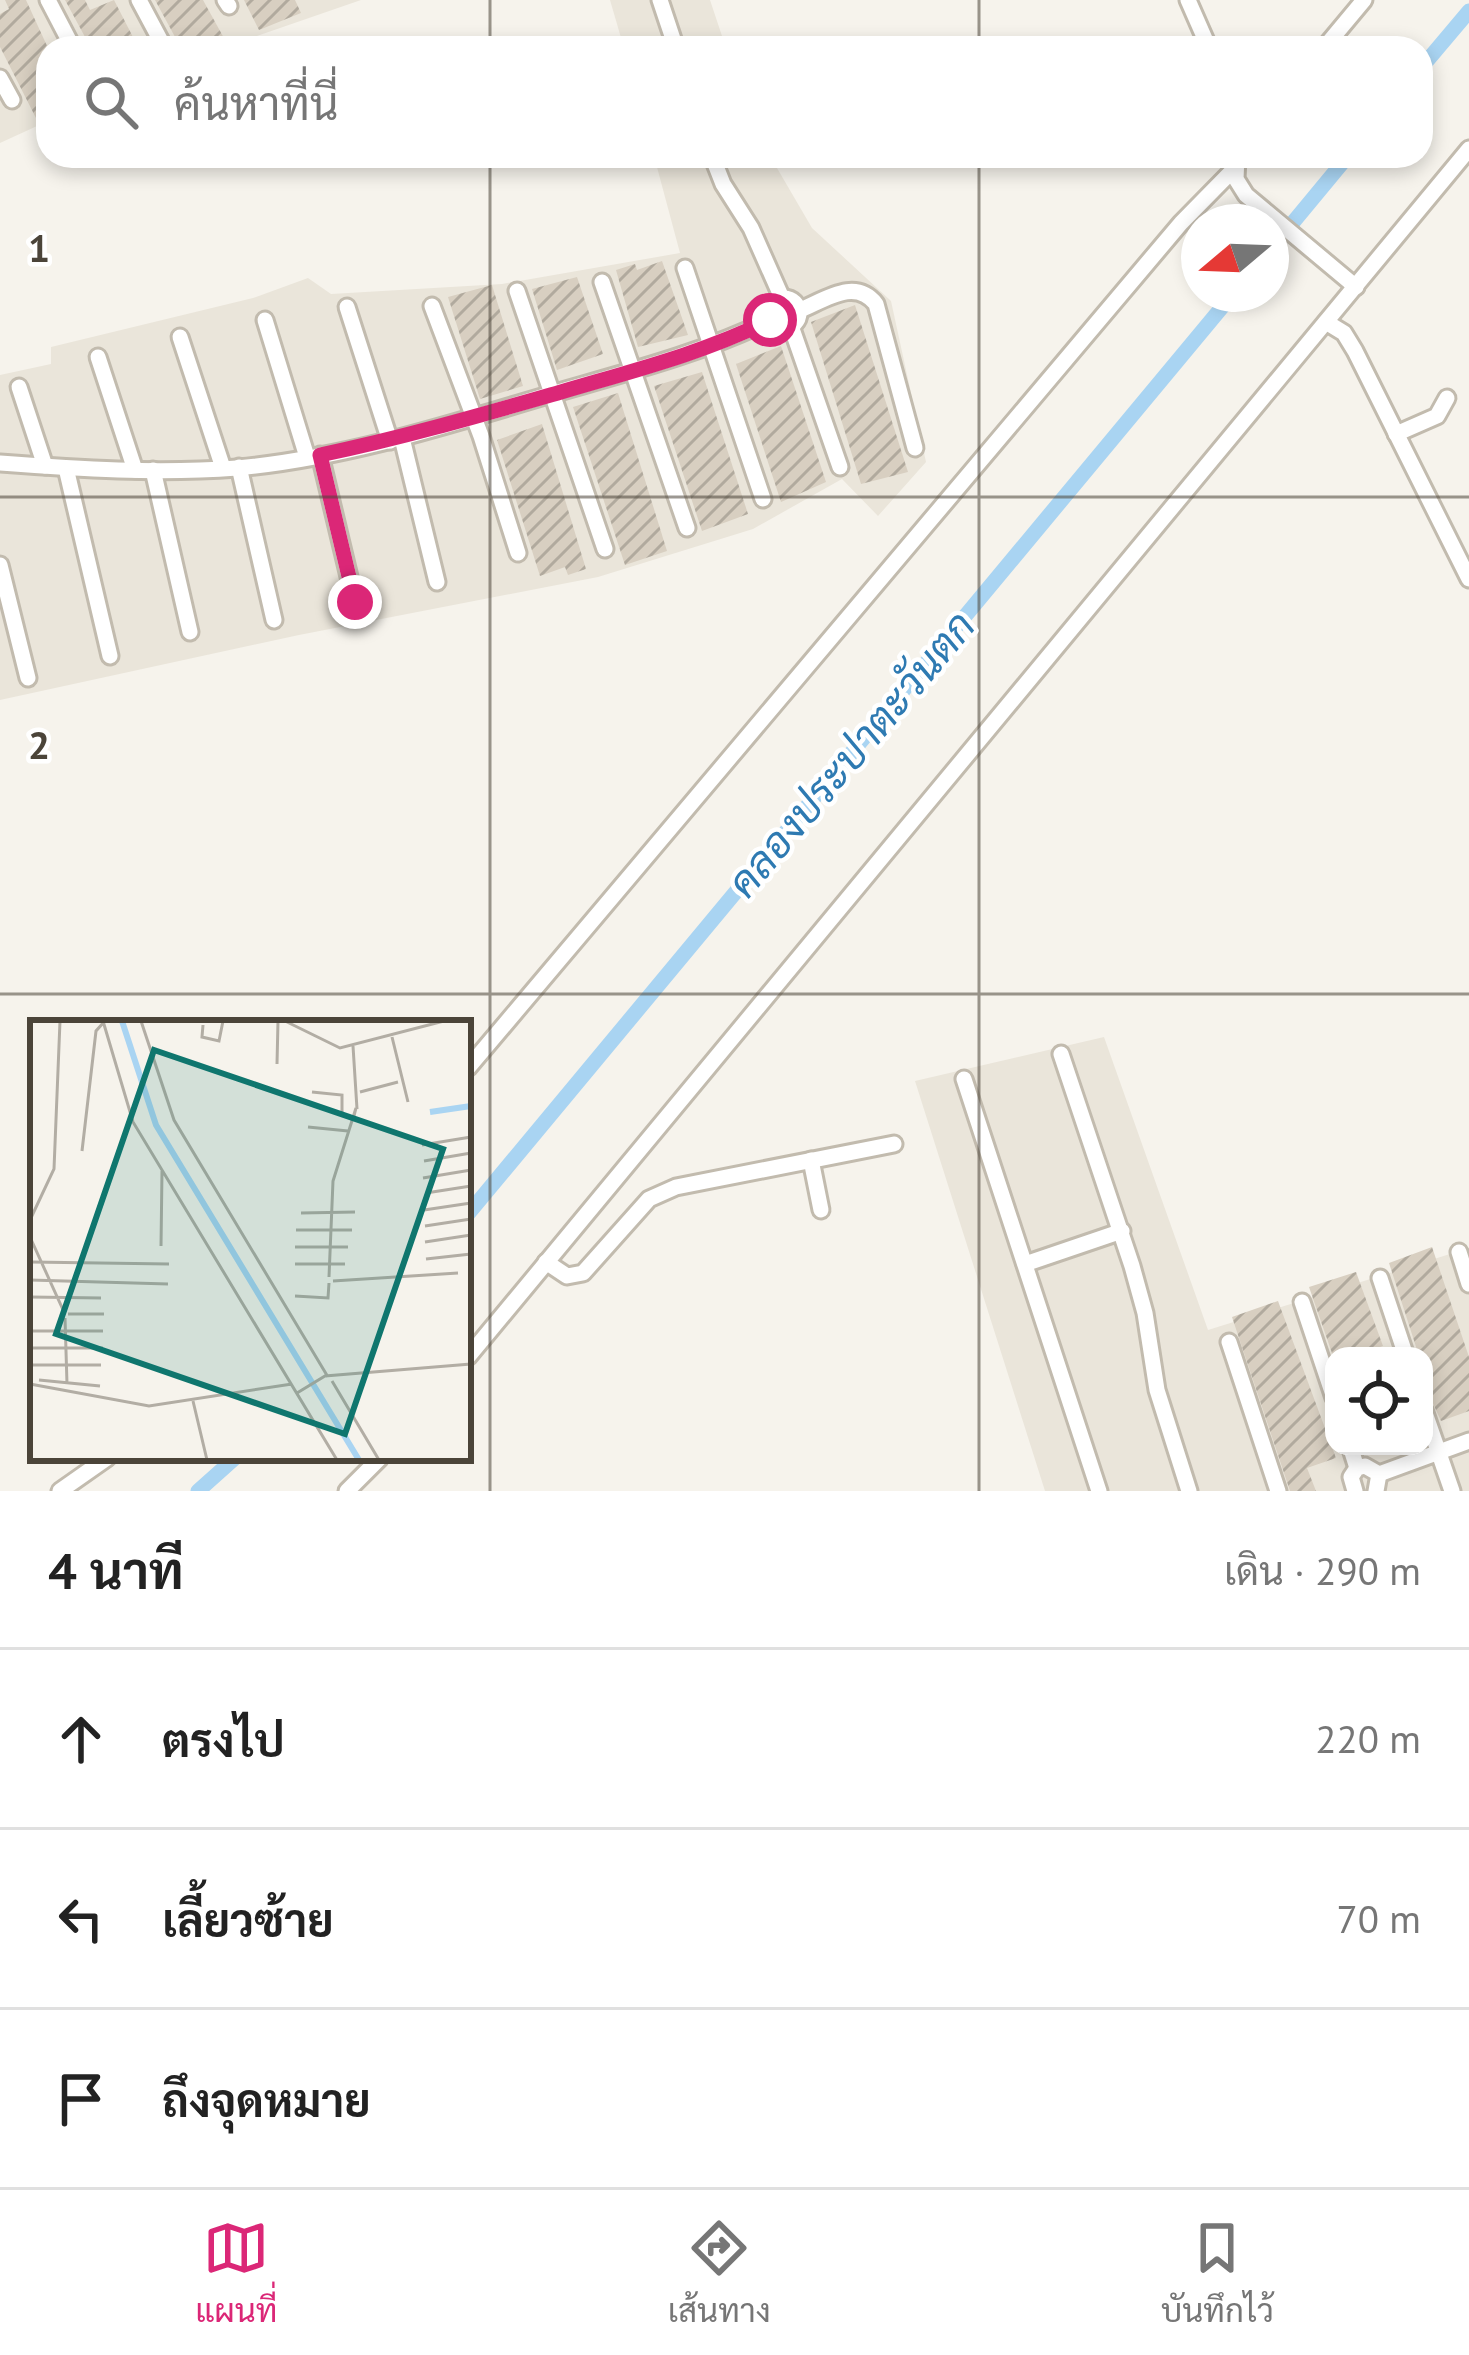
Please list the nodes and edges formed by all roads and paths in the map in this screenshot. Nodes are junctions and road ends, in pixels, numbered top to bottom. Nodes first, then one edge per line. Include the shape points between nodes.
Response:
1 (47, 0) edge
2 (139, 0) edge
3 (660, 0) edge
4 (1187, 0) edge
5 (1364, 0) edge
6 (66, 36) edge
7 (159, 36) edge
8 (672, 36) edge
9 (1204, 36) edge
10 (1334, 36) edge
11 (0, 79) edge
12 (12, 100) dead end
13 (1469, 149) edge
14 (717, 168) edge
15 (1231, 168) edge
16 (1236, 168) edge
17 (685, 268) dead end
18 (602, 282) dead end
19 (1356, 286) junction
20 (518, 291) dead end
21 (782, 298) junction
22 (432, 306) dead end
23 (347, 307) dead end
24 (794, 319) junction
25 (265, 320) dead end
26 (770, 320) junction
27 (1326, 322) junction
28 (180, 337) dead end
29 (712, 346) junction
30 (98, 357) dead end
31 (632, 371) junction
32 (19, 387) dead end
33 (553, 394) junction
34 (1447, 398) dead end
35 (473, 419) junction
36 (1396, 434) junction
37 (396, 440) junction
38 (914, 448) dead end
39 (313, 456) junction
40 (0, 463) edge
41 (45, 466) junction
42 (840, 467) dead end
43 (66, 468) junction
44 (231, 468) junction
45 (135, 470) junction
46 (153, 470) junction
47 (763, 499) dead end
48 (687, 528) dead end
49 (605, 549) dead end
50 (518, 553) dead end
51 (0, 565) edge
52 (1469, 579) edge
53 (436, 582) dead end
54 (355, 602) dead end
55 (274, 620) dead end
56 (190, 632) dead end
57 (110, 656) dead end
58 (28, 677) dead end
59 (1061, 1054) dead end
60 (471, 1063) edge
61 (964, 1079) dead end
62 (894, 1144) dead end
63 (811, 1160) junction
64 (821, 1210) dead end
65 (1122, 1231) junction
66 (1459, 1252) dead end
67 (547, 1262) junction
68 (1025, 1264) junction
69 (1380, 1278) dead end
70 (1469, 1283) edge
71 (1302, 1302) dead end
72 (1229, 1342) dead end
73 (1403, 1347) edge
74 (471, 1353) edge
75 (1325, 1370) edge
76 (1433, 1437) edge
77 (1469, 1441) edge
78 (1438, 1452) junction
79 (1353, 1455) edge
80 (103, 1461) edge
81 (377, 1461) edge
82 (1358, 1468) junction
83 (1377, 1482) edge
84 (1352, 1490) edge
85 (60, 1491) edge
86 (346, 1491) edge
87 (1099, 1491) edge
88 (1189, 1491) edge
89 (1278, 1491) edge
90 (1452, 1491) edge

1 - 6 street
2 - 7 street
3 - 8 street
4 - 9 street
5 - 10 street
11 - 12 street
13 - 19 street
14 - 21 street
15 - 60 street
16 - 19 street via 1246,195
17 - 29 street
18 - 31 street
19 - 27 street
20 - 33 street
21 - 24 street via 793,301
21 - 26 street via 772,303
22 - 35 street
23 - 37 street
24 - 26 street via 779,327
24 - 38 street via 853,290 868,295
24 - 42 street
25 - 39 street
26 - 29 street
27 - 36 street via 1344,333
27 - 67 street
28 - 44 street
29 - 31 street
29 - 47 street
30 - 45 street
31 - 33 street
31 - 48 street
32 - 41 street
33 - 35 street
33 - 49 street
34 - 36 street via 1437,416
35 - 37 street
35 - 50 street
36 - 52 street
37 - 39 street
37 - 53 street
39 - 44 street
39 - 54 street
40 - 41 street
41 - 43 street
43 - 45 street
43 - 57 street
44 - 46 street
44 - 55 street
45 - 46 street
46 - 56 street
51 - 58 street
59 - 65 street
61 - 68 street
62 - 63 street
63 - 64 street
63 - 67 street via 658,1194 583,1273 567,1276
65 - 68 street
65 - 88 street
66 - 70 street
67 - 74 street
68 - 87 street
69 - 73 street
71 - 75 street
72 - 89 street
76 - 78 street
77 - 78 street
78 - 83 street
78 - 90 street
79 - 82 street
80 - 85 street
81 - 86 street
82 - 83 street
82 - 84 street

